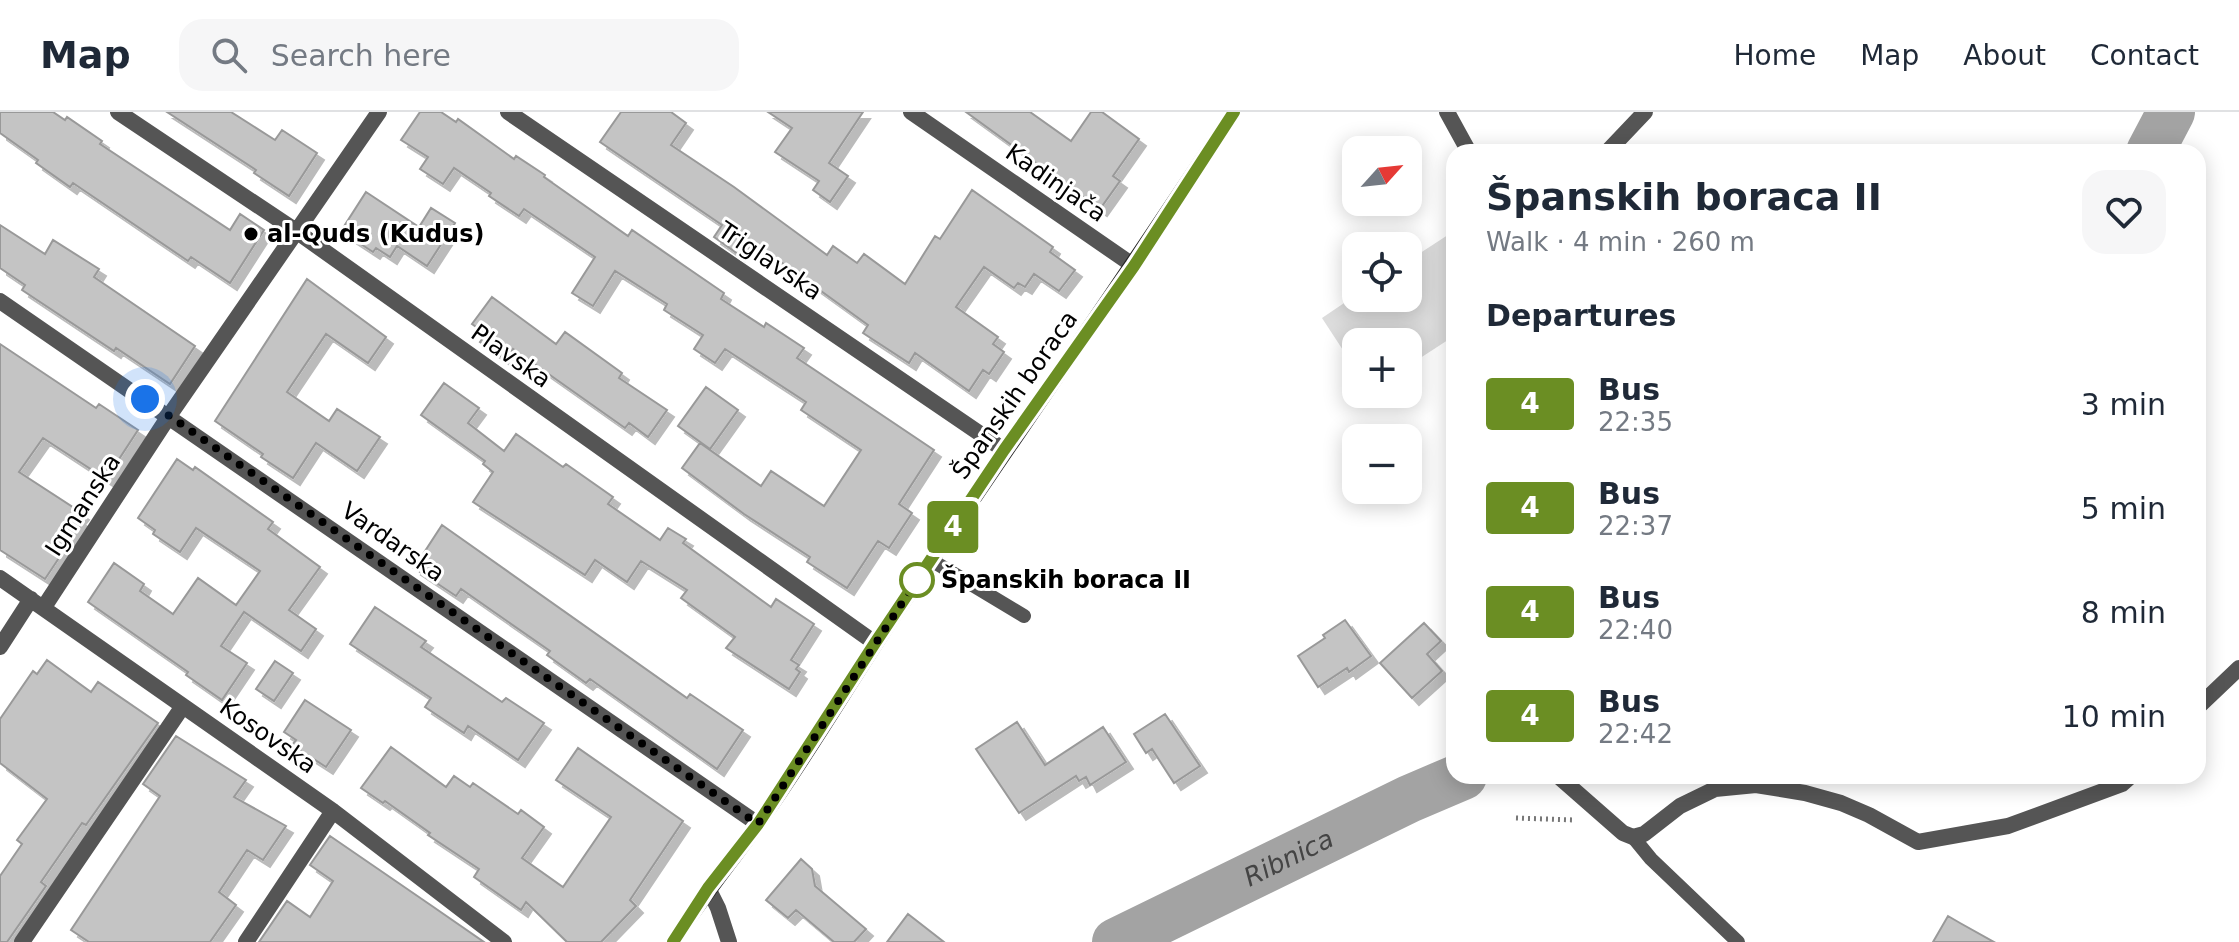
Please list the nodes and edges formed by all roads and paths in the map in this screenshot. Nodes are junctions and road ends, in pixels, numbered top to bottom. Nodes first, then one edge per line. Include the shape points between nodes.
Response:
1 (118, 112) edge
2 (379, 112) edge
3 (508, 112) edge
4 (911, 112) edge
5 (1234, 112) edge
6 (1447, 112) edge
7 (1645, 112) edge
8 (1465, 144) edge
9 (1615, 144) edge
10 (296, 231) junction
11 (1134, 266) junction
12 (0, 301) edge
13 (169, 416) junction
14 (1004, 450) junction
15 (931, 560) junction
16 (0, 578) edge
17 (38, 603) junction
18 (1024, 616) dead end
19 (875, 643) junction
20 (0, 647) edge
21 (2239, 668) edge
22 (2206, 699) edge
23 (183, 706) junction
24 (1567, 784) edge
25 (2122, 784) edge
26 (333, 811) junction
27 (1516, 818) dead end
28 (1585, 820) dead end
29 (758, 824) junction
30 (1633, 837) junction
31 (708, 888) junction
32 (22, 942) edge
33 (246, 942) edge
34 (504, 942) edge
35 (673, 942) edge
36 (729, 942) edge
37 (1738, 942) edge

1 - 10 street, Plavska
2 - 10 street, Igmanska
3 - 14 street, Triglavska
4 - 11 street, Kadinjača
5 - 11 main road, Španskih boraca
6 - 8 street
7 - 9 street
10 - 13 street, Igmanska
10 - 19 street, Plavska
11 - 14 main road, Španskih boraca
12 - 13 street, Vardarska
13 - 17 street, Igmanska
13 - 29 street, Vardarska
14 - 15 main road, Španskih boraca
15 - 18 lane
15 - 19 main road, Španskih boraca
16 - 17 street, Kosovska
17 - 20 street, Igmanska
17 - 23 street, Kosovska
19 - 29 main road, Španskih boraca
21 - 22 street
23 - 26 street, Kosovska
23 - 32 street
24 - 30 street
25 - 30 street via 2008,826 1918,842 1869,815 1805,793 1756,785 1715,789
26 - 33 street
26 - 34 street, Kosovska
27 - 28 path
29 - 31 main road, Španskih boraca
30 - 37 lane
31 - 35 main road, Španskih boraca
31 - 36 street

